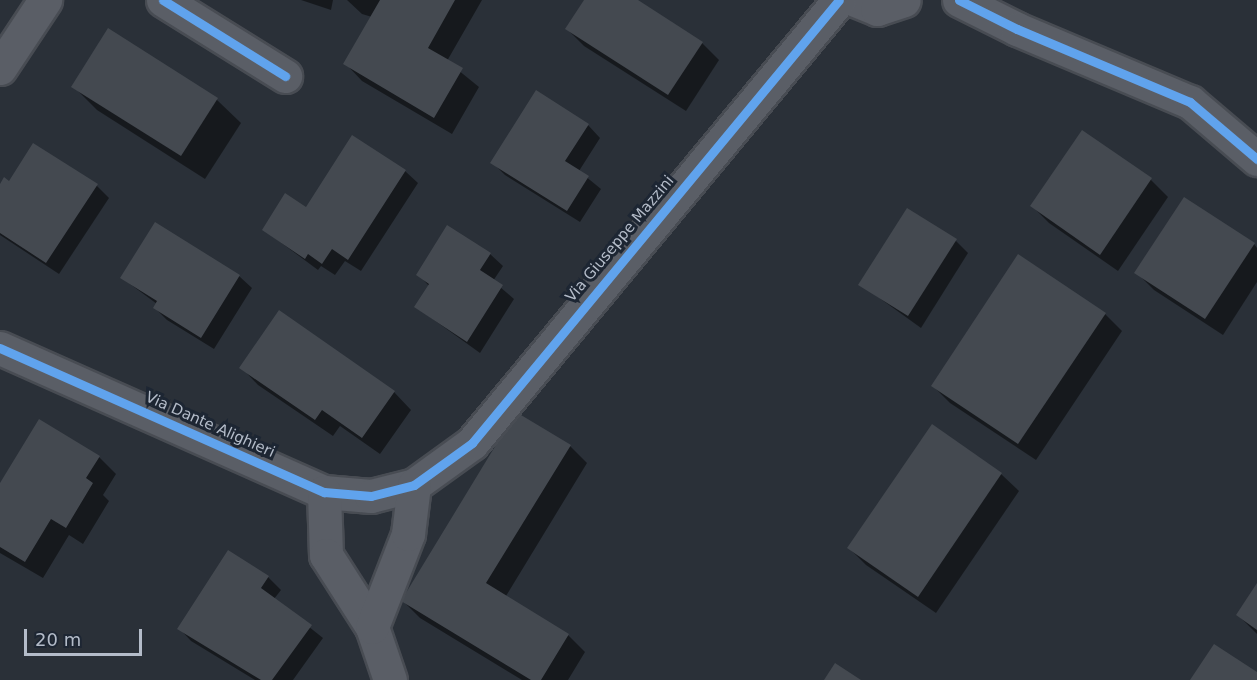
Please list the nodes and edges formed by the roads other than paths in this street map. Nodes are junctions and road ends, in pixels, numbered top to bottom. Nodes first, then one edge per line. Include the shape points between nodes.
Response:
1 (45, 0) edge
2 (164, 0) edge
3 (839, 0) edge
4 (855, 0) edge
5 (904, 0) edge
6 (959, 0) edge
7 (0, 68) edge
8 (285, 76) dead end
9 (1257, 159) edge
10 (0, 348) edge
11 (414, 485) junction
12 (324, 492) junction
13 (372, 627) junction
14 (390, 680) edge

1 - 7 street
2 - 8 street
3 - 11 street, Via Giuseppe Mazzini via 472,443
4 - 5 street via 877,9
6 - 9 street via 1017,29 1190,102
10 - 12 street, Via Dante Alighieri
11 - 12 street, Via Dante Alighieri via 371,496
11 - 13 street via 408,534
12 - 13 street via 326,555
13 - 14 street

